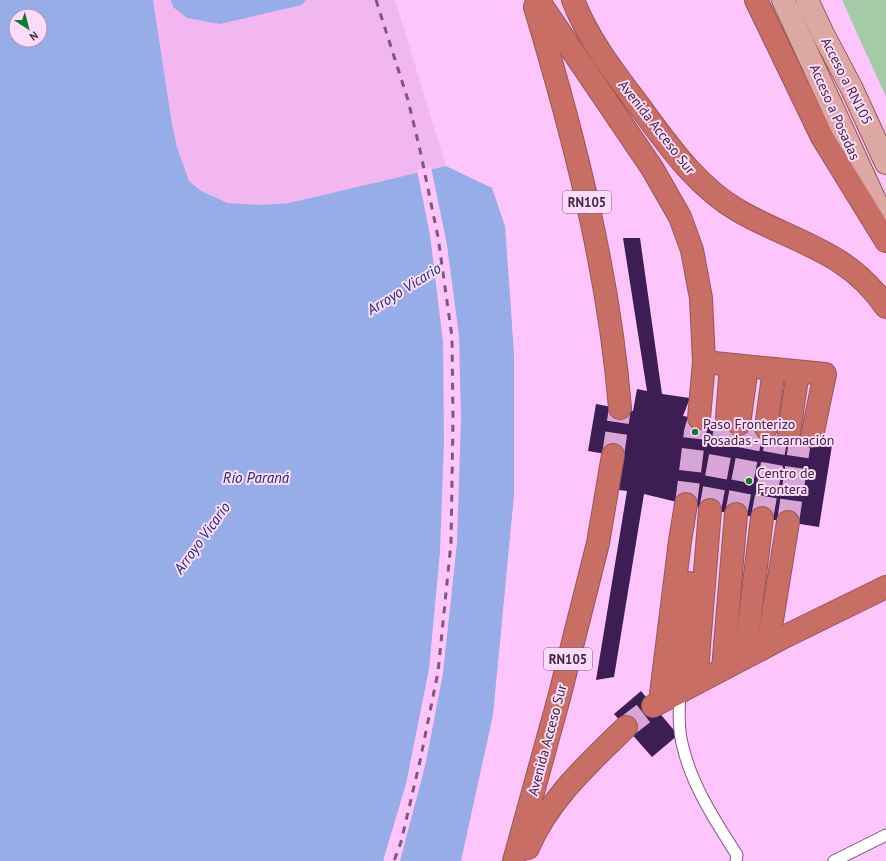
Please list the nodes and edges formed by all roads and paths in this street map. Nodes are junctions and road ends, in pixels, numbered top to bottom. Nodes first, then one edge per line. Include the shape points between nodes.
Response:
1 (533, 0) edge
2 (538, 0) edge
3 (573, 0) edge
4 (756, 0) edge
5 (783, 0) edge
6 (807, 0) edge
7 (886, 163) edge
8 (886, 224) edge
9 (886, 241) edge
10 (886, 307) edge
11 (759, 368) junction
12 (620, 408) tunnel mouth
13 (758, 427) junction
14 (613, 455) tunnel mouth
15 (742, 515) junction
16 (886, 587) edge
17 (733, 664) junction
18 (626, 727) tunnel mouth
19 (886, 835) edge
20 (514, 861) edge
21 (522, 861) edge
22 (736, 861) edge
23 (834, 861) edge

1 - 12 highway, RN105 via 586,199 612,334
2 - 11 highway, Avenida Acceso Sur via 652,168 680,217 692,250 701,298
3 - 10 highway, Avenida Acceso Sur via 583,26 610,66 678,157 697,177 739,211 831,255 857,274 879,296
4 - 9 highway via 822,137
5 - 8 main road, Acceso a Posadas
6 - 7 main road, Acceso a RN105
11 - 13 highway, Avenida Acceso Sur
11 - 13 highway, Avenida Acceso Sur
11 - 13 highway, Avenida Acceso Sur
11 - 13 highway via 825,374
14 - 20 highway, Avenida Acceso Sur / RN105 via 598,543
15 - 17 highway
15 - 17 highway
15 - 17 highway
15 - 17 highway
15 - 17 highway via 680,541 657,704
16 - 17 highway
17 - 22 lane via 679,713 682,746 689,768 702,796 737,855
18 - 21 highway, Avenida Acceso Sur via 562,794 537,828
19 - 23 lane

